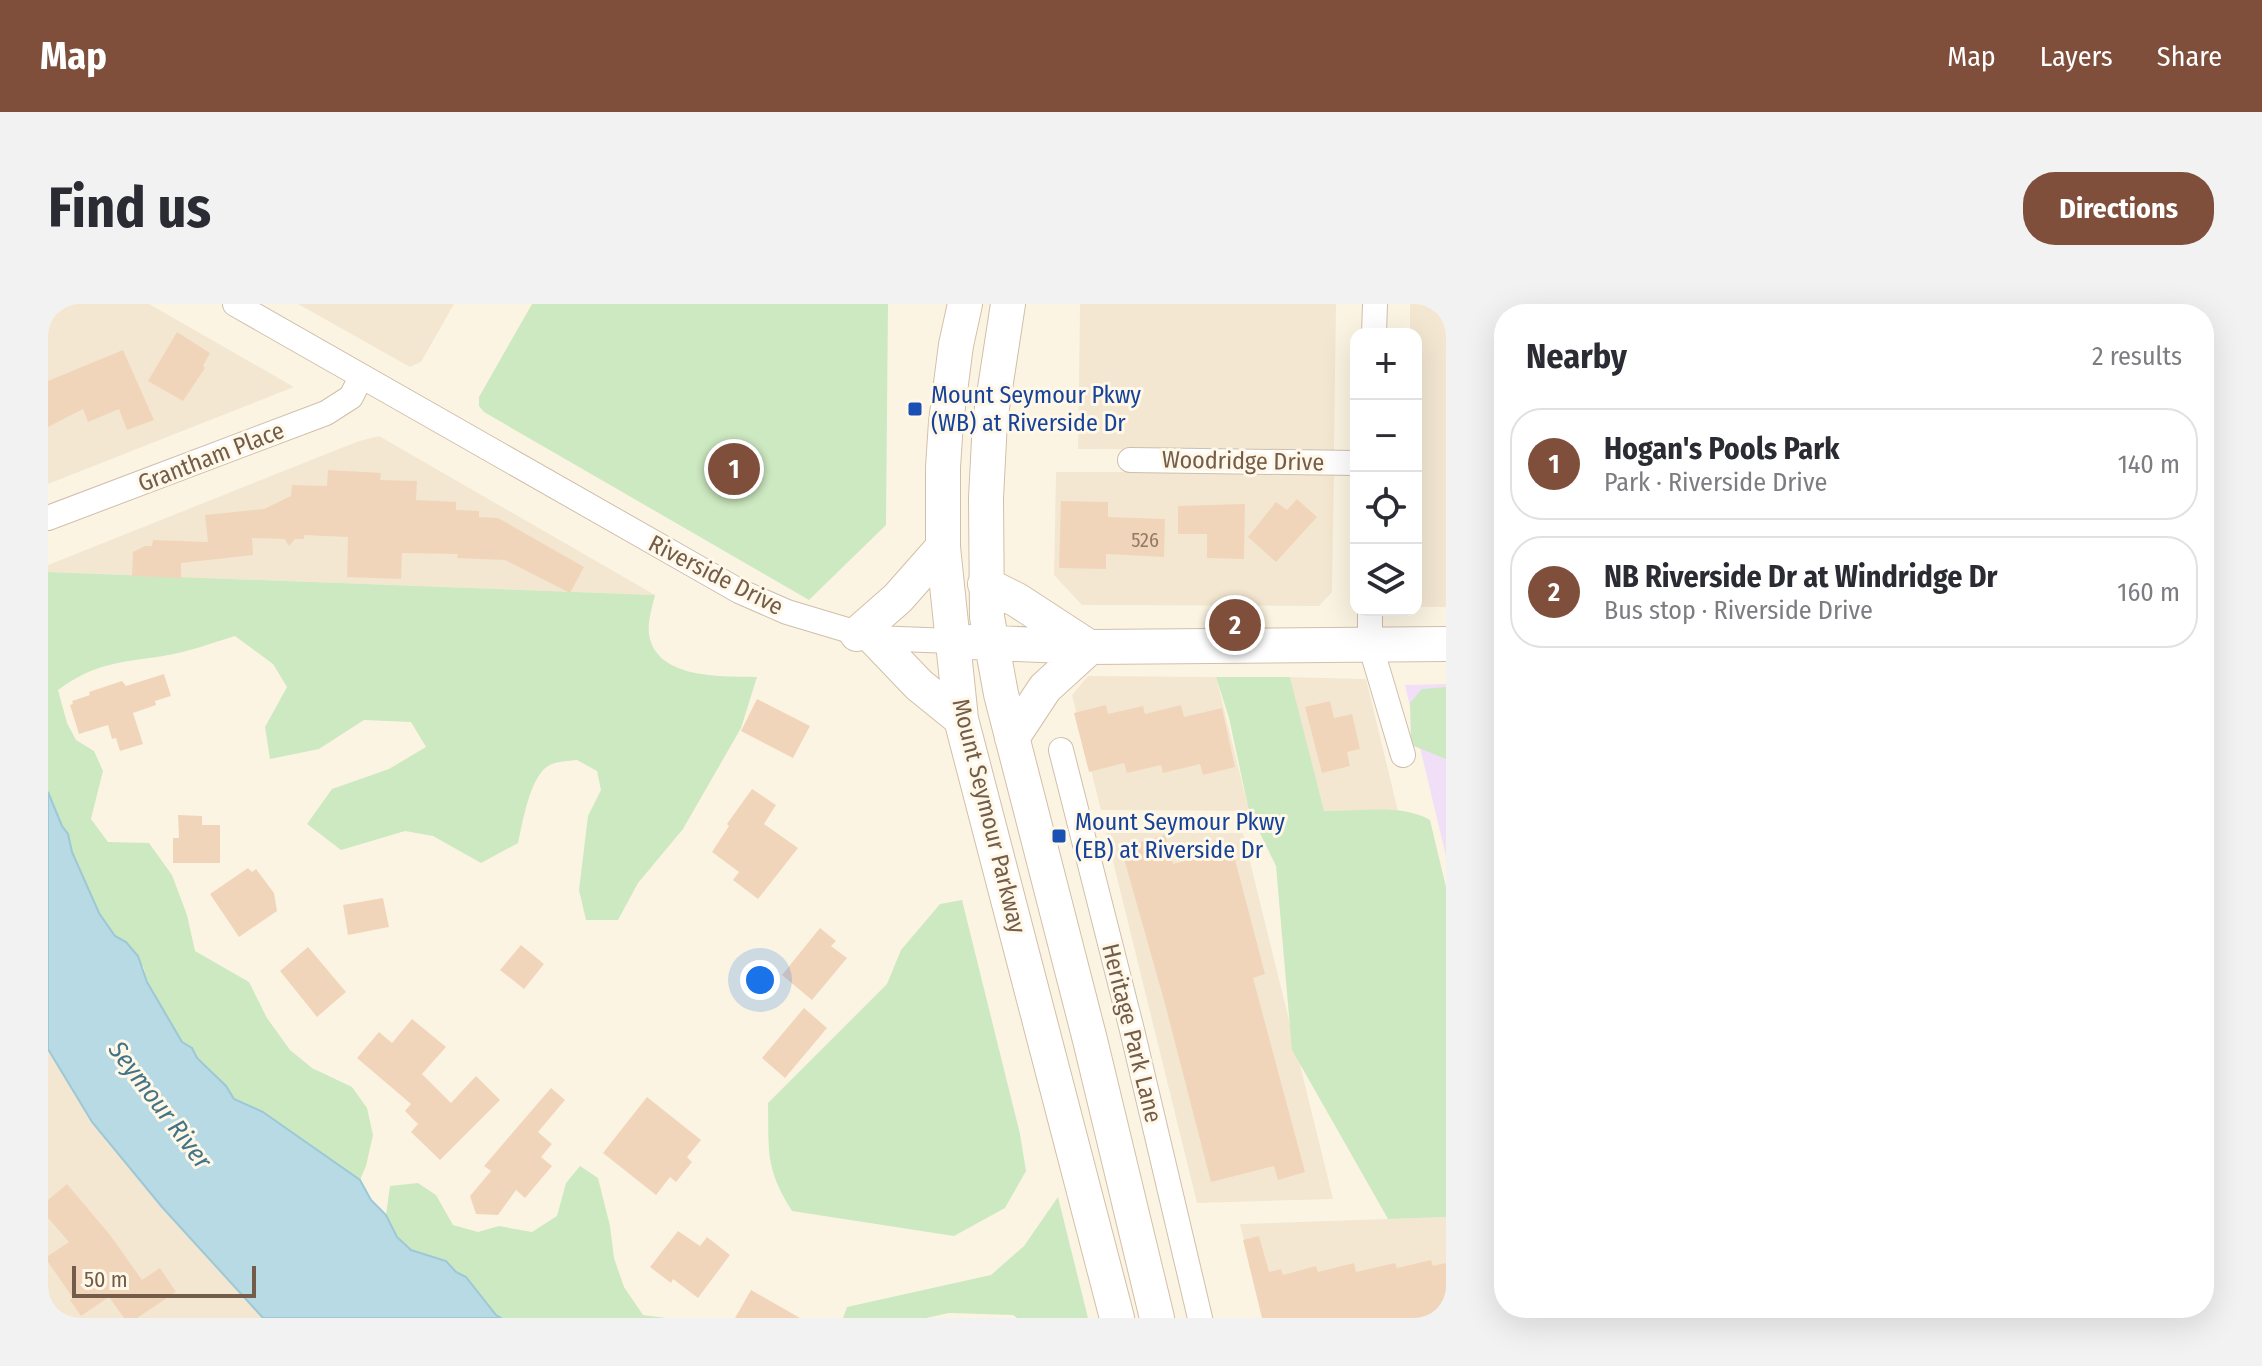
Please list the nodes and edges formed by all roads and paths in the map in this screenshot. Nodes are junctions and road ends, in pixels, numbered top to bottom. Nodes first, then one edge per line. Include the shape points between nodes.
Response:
1 (235, 304) edge
2 (965, 304) edge
3 (1008, 304) edge
4 (1375, 304) edge
5 (1374, 328) edge
6 (361, 377) junction
7 (1130, 460) dead end
8 (1350, 463) edge
9 (48, 518) edge
10 (943, 547) junction
11 (985, 584) junction
12 (1370, 616) edge
13 (865, 636) junction
14 (951, 641) junction
15 (992, 643) junction
16 (1370, 644) junction
17 (1446, 644) edge
18 (1090, 647) junction
19 (961, 719) junction
20 (1012, 738) junction
21 (1061, 750) dead end
22 (1403, 755) dead end
23 (1117, 1318) edge
24 (1157, 1318) edge
25 (1200, 1318) edge

1 - 6 street, Riverside Drive
2 - 10 main road, Mount Seymour Parkway via 946,422
3 - 11 main road, Mount Seymour Parkway via 990,421
4 - 5 street
6 - 9 street, Grantham Place via 351,397 326,413
6 - 13 street, Riverside Drive via 739,591
7 - 8 street, Woodridge Drive
10 - 13 main road
10 - 14 main road, Mount Seymour Parkway
11 - 15 main road, Mount Seymour Parkway
11 - 18 main road
12 - 16 street
13 - 14 street, Riverside Drive
13 - 19 main road
14 - 15 main road, Riverside Drive
14 - 19 main road, Mount Seymour Parkway
15 - 18 main road, Riverside Drive
15 - 20 main road, Mount Seymour Parkway
16 - 17 main road, Riverside Drive
16 - 18 main road, Riverside Drive
16 - 22 street
18 - 20 main road via 1045,688
19 - 23 main road, Mount Seymour Parkway
20 - 24 main road, Mount Seymour Parkway
21 - 25 street, Heritage Park Lane

